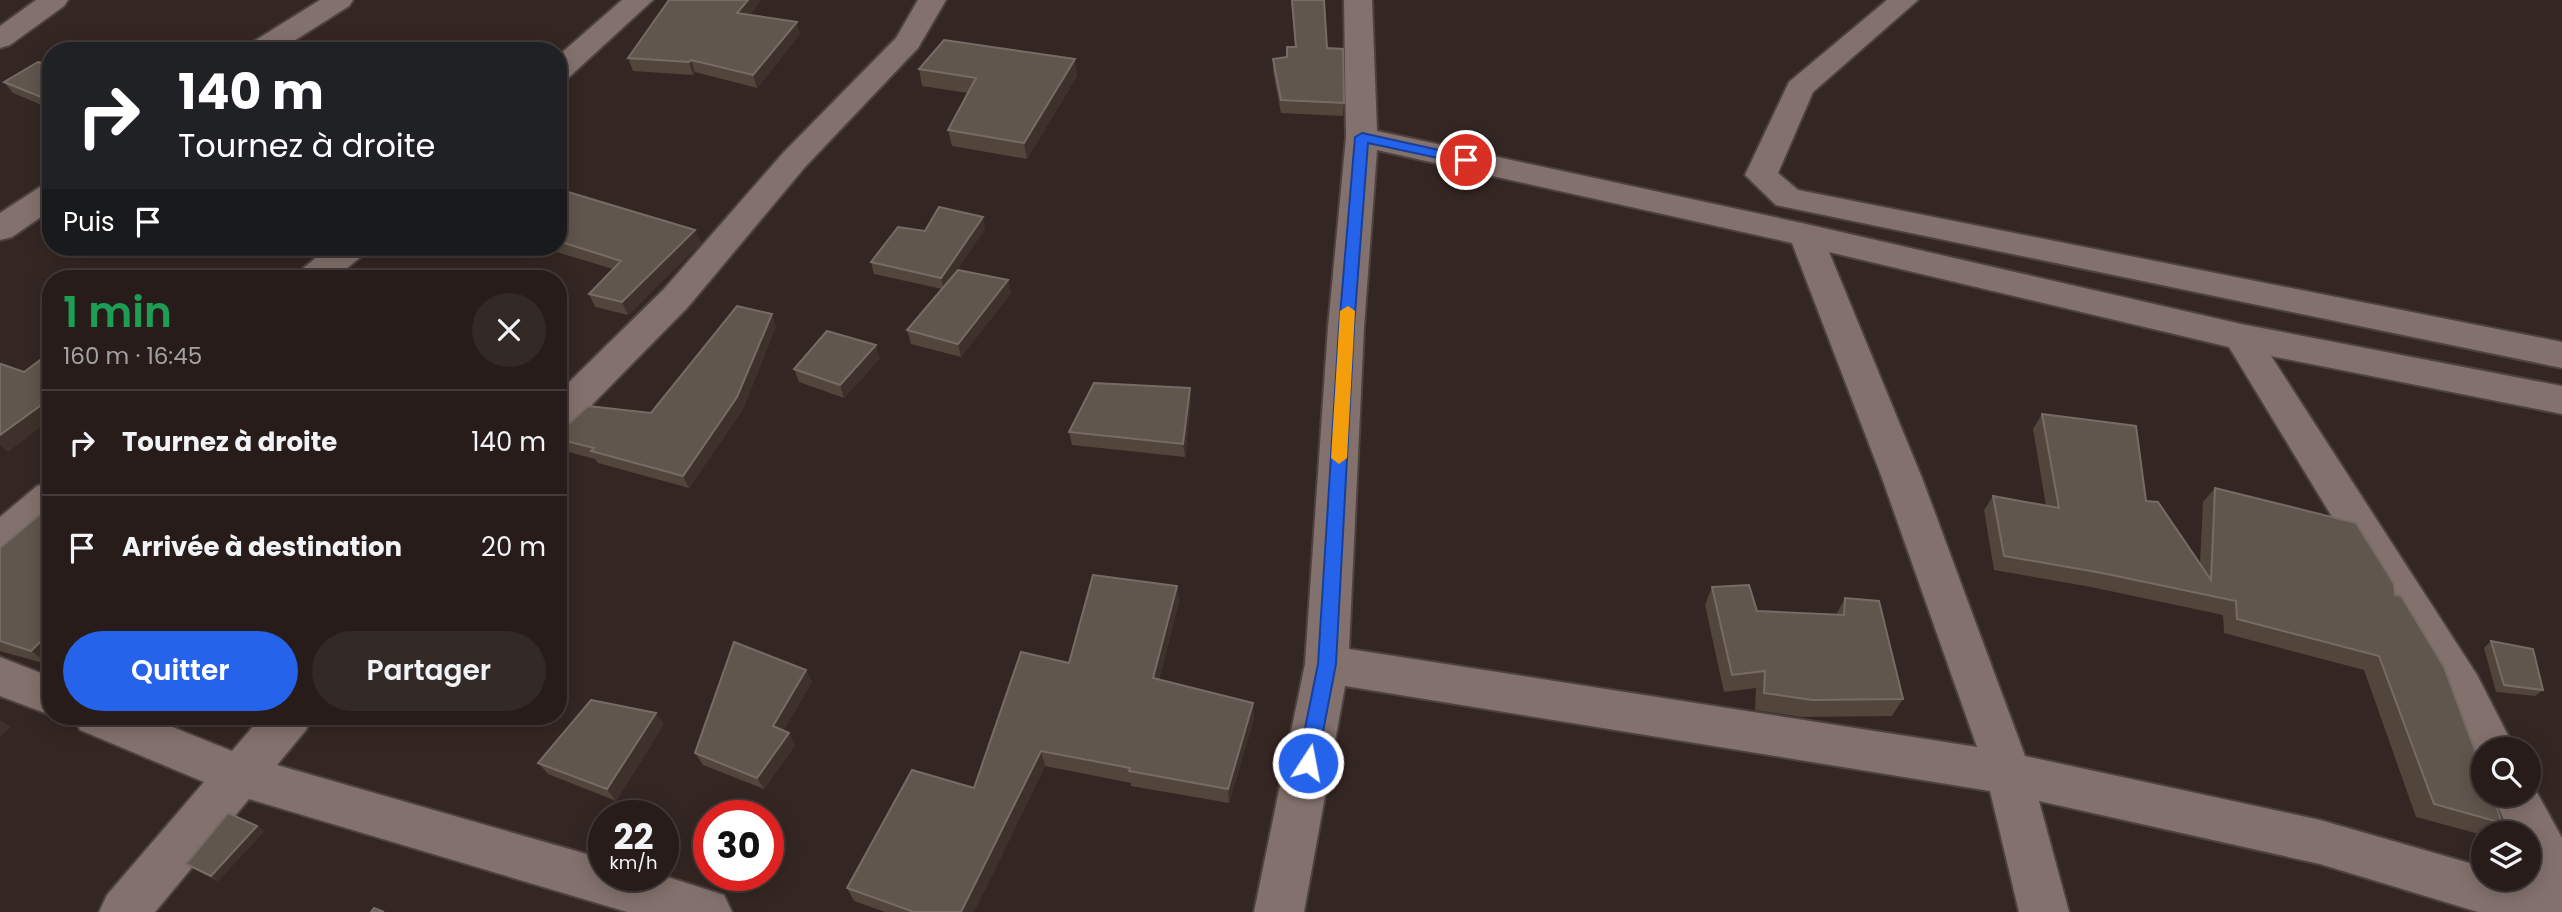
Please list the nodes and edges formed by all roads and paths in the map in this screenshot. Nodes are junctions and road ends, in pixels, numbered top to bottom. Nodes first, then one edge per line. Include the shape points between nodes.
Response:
1 (54, 0) edge
2 (339, 0) edge
3 (639, 0) edge
4 (932, 0) edge
5 (1358, 0) edge
6 (1904, 0) edge
7 (0, 38) edge
8 (272, 42) edge
9 (567, 64) edge
10 (1362, 137) junction
11 (42, 200) edge
12 (0, 229) edge
13 (1806, 235) junction
14 (340, 256) edge
15 (323, 270) edge
16 (2241, 337) junction
17 (2562, 355) edge
18 (2562, 400) edge
19 (567, 407) edge
20 (42, 505) edge
21 (0, 540) edge
22 (1327, 664) junction
23 (0, 676) edge
24 (42, 693) edge
25 (118, 725) edge
26 (282, 725) edge
27 (2486, 737) edge
28 (2009, 773) junction
29 (237, 775) junction
30 (2522, 807) edge
31 (2562, 887) edge
32 (677, 908) edge
33 (124, 912) edge
34 (1279, 912) edge
35 (2044, 912) edge
36 (2557, 912) edge

1 - 7 street
2 - 8 street
3 - 9 street
4 - 19 street via 908,42 794,160 676,298
5 - 10 street
6 - 17 street via 1800,88 1761,174 1788,198
10 - 13 street
10 - 22 street
11 - 12 street
13 - 16 street
13 - 28 street via 1902,478
14 - 15 street
16 - 18 street
16 - 27 street via 2461,689
20 - 21 street
22 - 28 street
22 - 34 street
23 - 24 street
25 - 29 street
26 - 29 street
28 - 35 street
28 - 36 street via 2320,842
29 - 32 street
29 - 33 street
30 - 31 street

